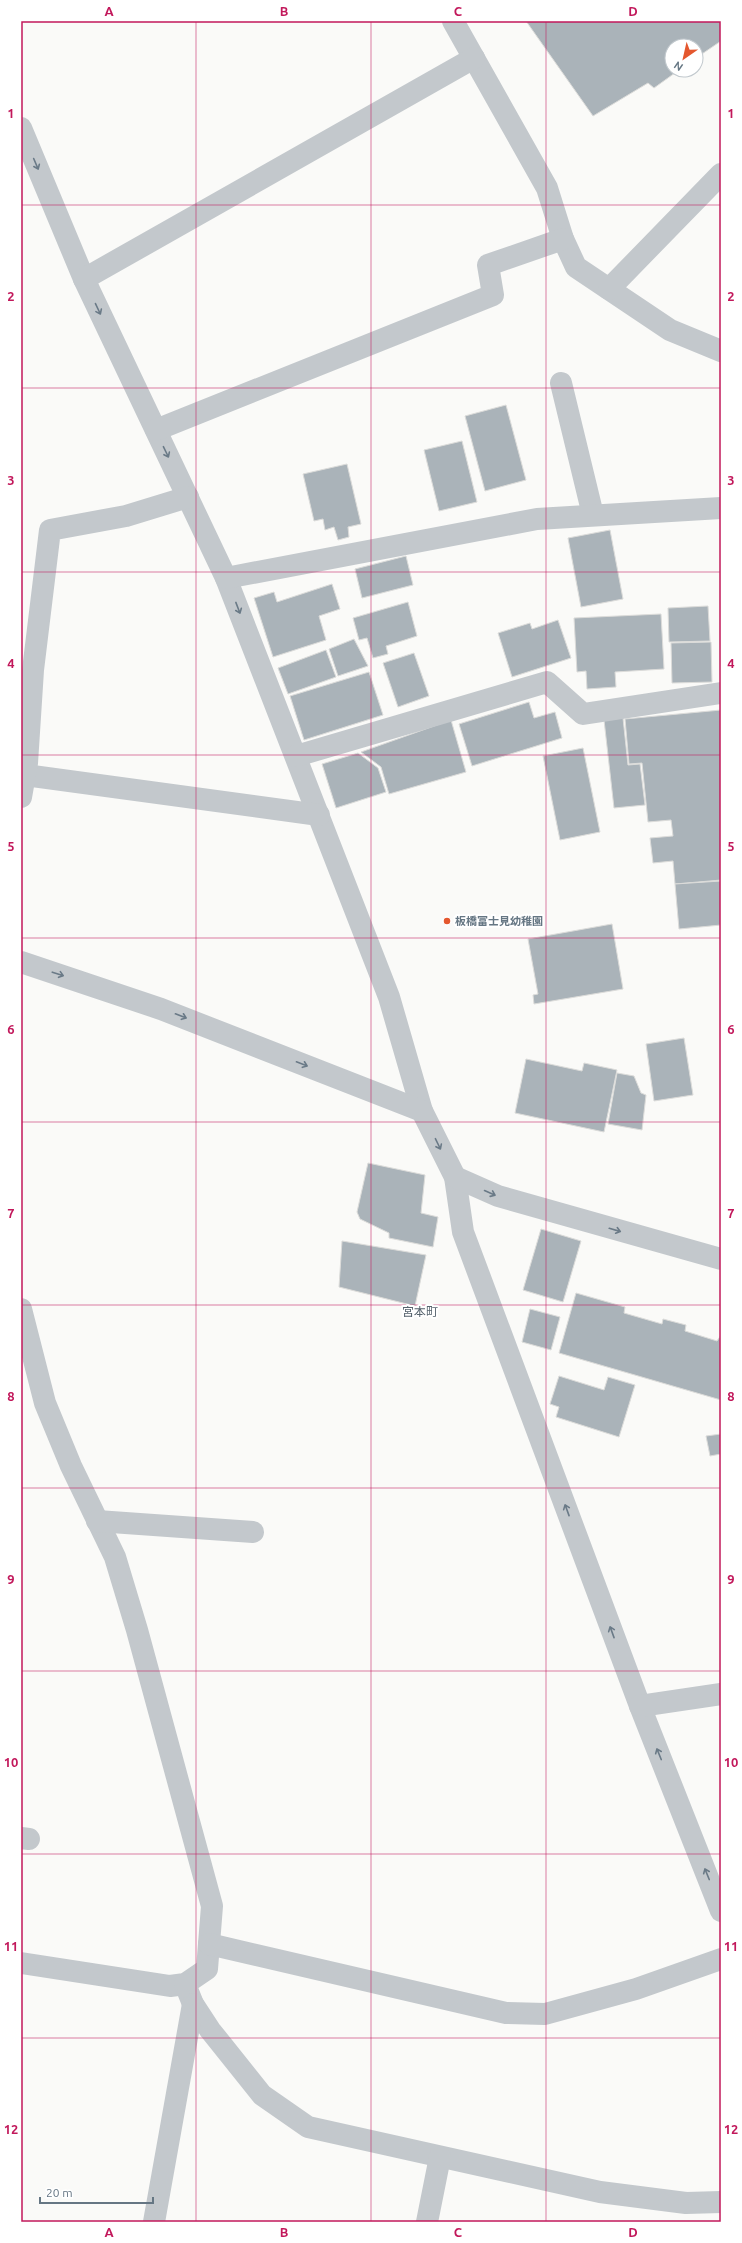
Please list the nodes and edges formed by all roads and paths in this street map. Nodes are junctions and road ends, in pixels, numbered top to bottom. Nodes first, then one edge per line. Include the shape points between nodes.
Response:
1 (453, 21) edge
2 (474, 58) junction
3 (21, 128) edge
4 (721, 174) edge
5 (563, 239) junction
6 (84, 279) junction
7 (609, 290) junction
8 (721, 351) edge
9 (561, 383) dead end
10 (156, 430) junction
11 (188, 497) junction
12 (721, 508) edge
13 (593, 515) junction
14 (226, 578) junction
15 (27, 663) edge
16 (721, 693) edge
17 (296, 756) junction
18 (25, 775) junction
19 (21, 797) edge
20 (319, 815) junction
21 (21, 962) edge
22 (422, 1111) junction
23 (455, 1177) junction
24 (721, 1260) edge
25 (21, 1310) edge
26 (97, 1521) junction
27 (253, 1532) dead end
28 (721, 1694) edge
29 (640, 1706) junction
30 (721, 1911) edge
31 (209, 1944) junction
32 (721, 1959) edge
33 (21, 1962) edge
34 (185, 1984) junction
35 (193, 2004) junction
36 (440, 2157) junction
37 (721, 2202) edge
38 (154, 2222) edge
39 (427, 2222) edge

1 - 2 street
2 - 5 street via 546,188
2 - 6 street
3 -> 6 street
4 - 7 street
5 - 7 street via 576,267
5 - 10 street via 488,265 493,295
6 -> 10 street
7 - 8 street via 670,330
9 - 13 street
10 -> 11 street
11 - 14 street
11 - 15 street via 126,516 50,530
12 - 13 street
13 - 14 street via 537,519
14 -> 17 street
15 - 18 street
16 - 17 street via 584,714 548,682
17 - 20 street
18 - 19 street
18 - 20 street
20 - 22 street via 389,997
21 -> 22 street via 161,1009
22 -> 23 street
23 -> 24 street via 498,1196
29 -> 23 street via 463,1232
25 - 26 street via 45,1403
26 - 27 street
26 - 31 street via 115,1557 137,1630 212,1906
28 - 29 street
30 -> 29 street
31 - 32 street via 506,2012 545,2014 636,1989
31 - 34 street via 207,1969
33 - 34 street via 170,1986
34 - 35 street
35 - 36 street via 210,2030 262,2095 308,2127
35 - 38 street
36 - 37 street via 600,2192 686,2203
36 - 39 street

